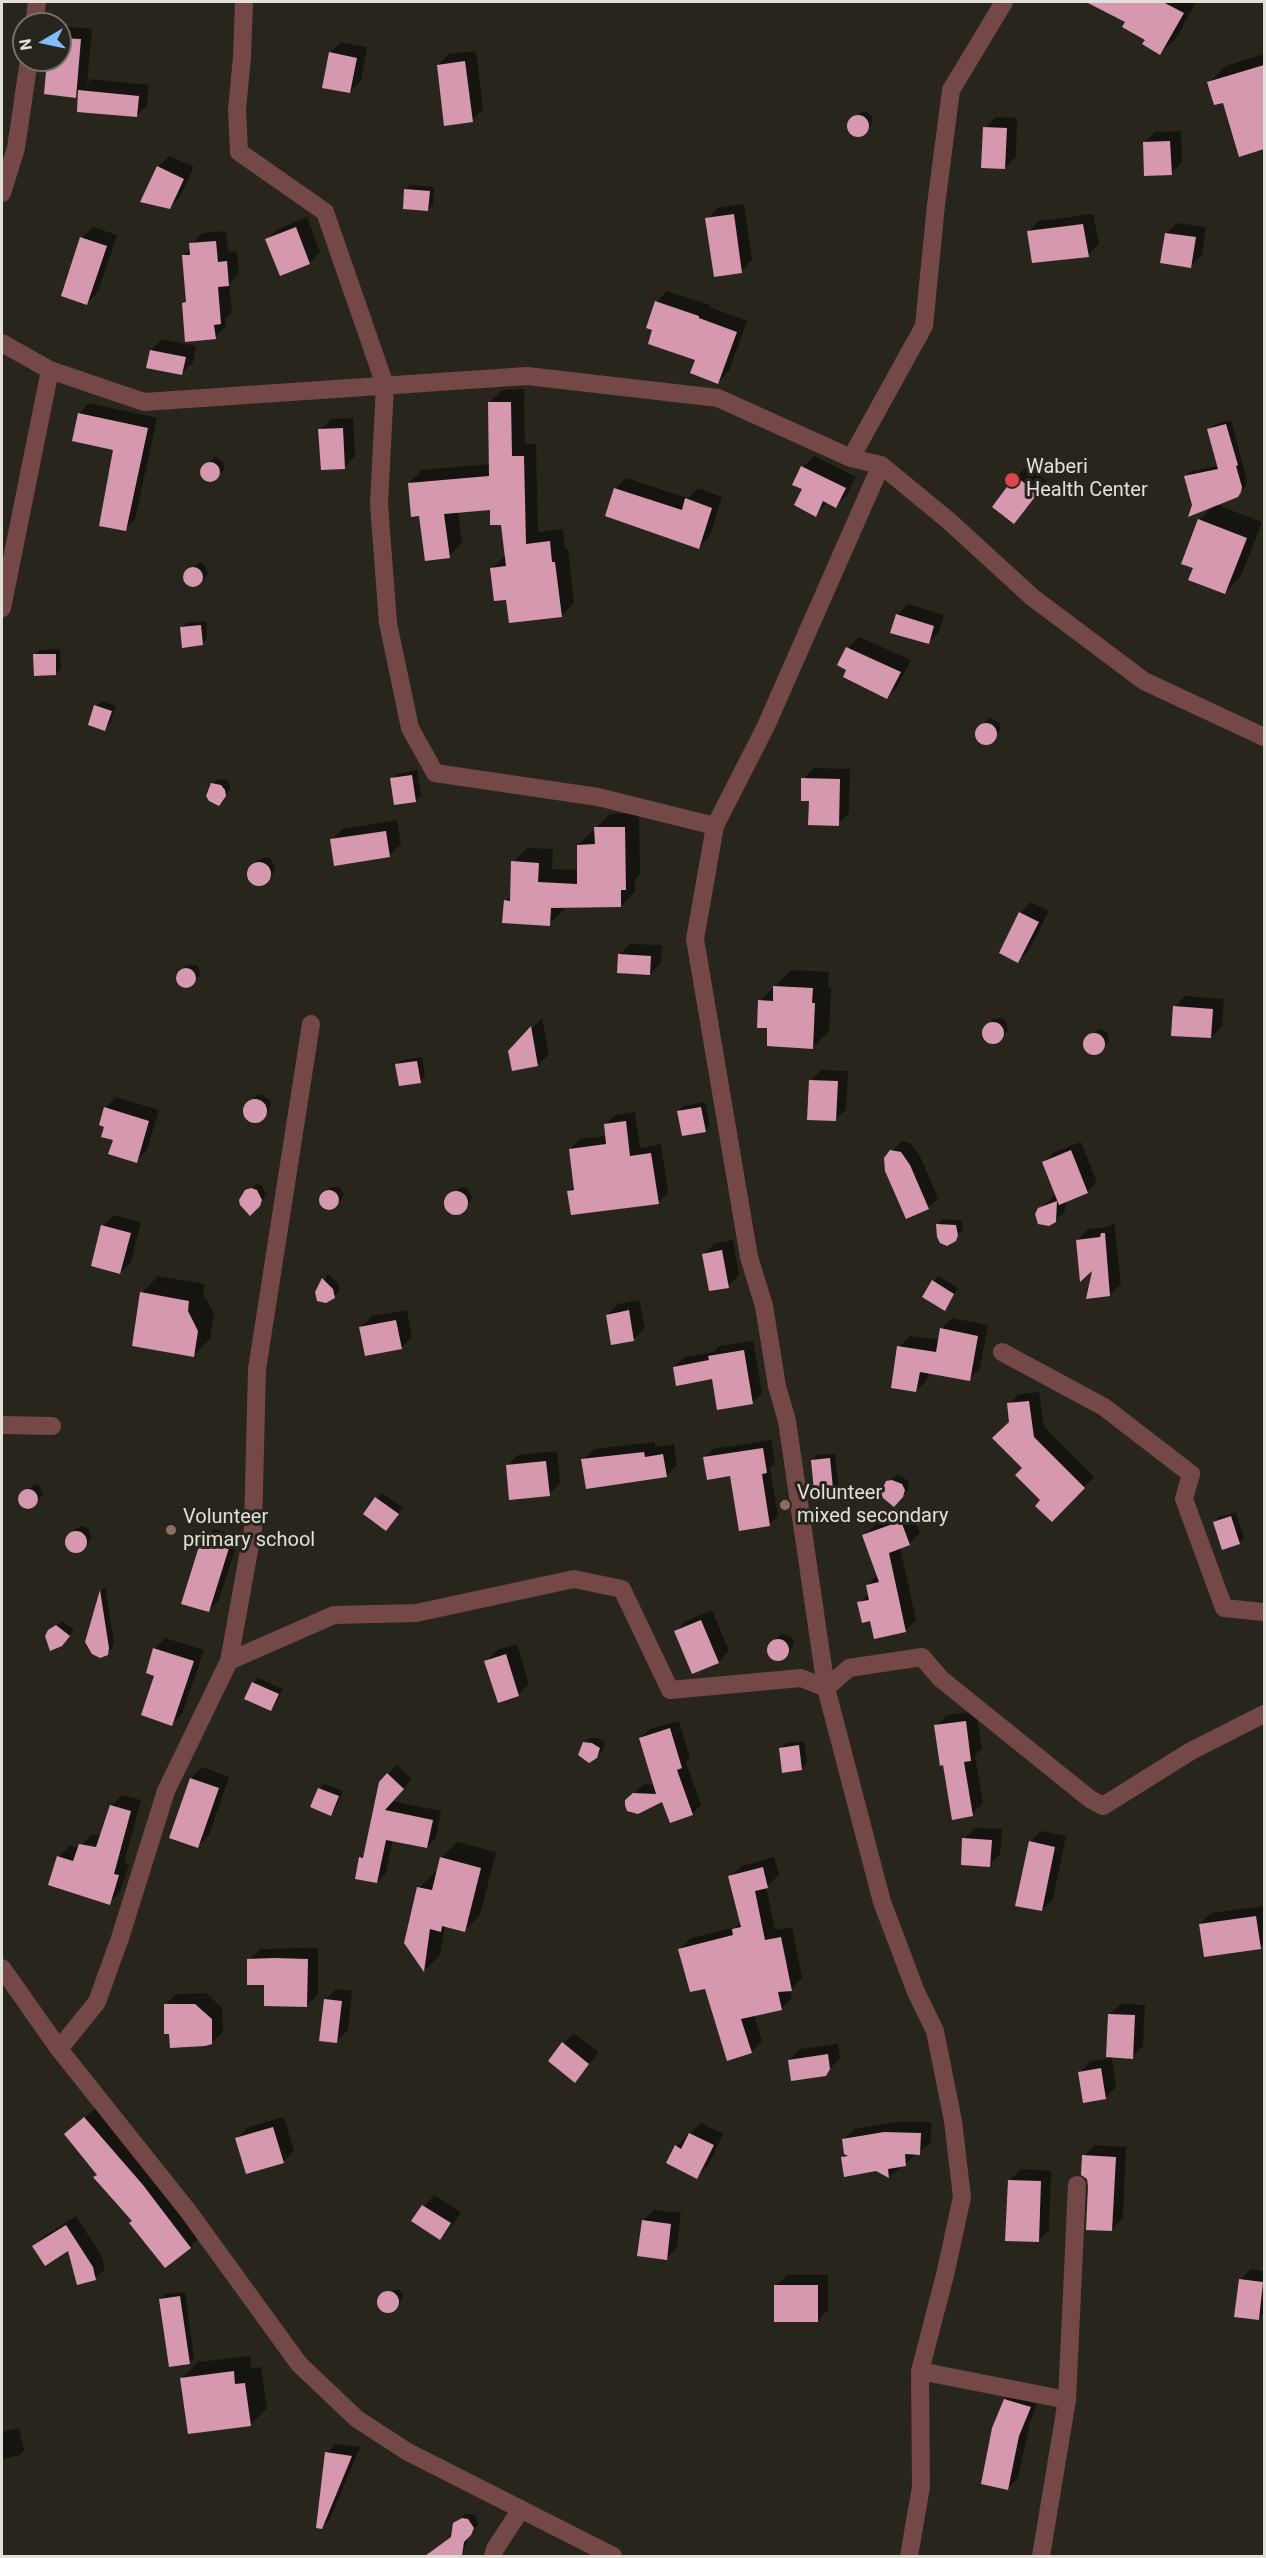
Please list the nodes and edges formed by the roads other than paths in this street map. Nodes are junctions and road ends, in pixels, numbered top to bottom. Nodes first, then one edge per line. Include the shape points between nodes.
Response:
1 (244, 2) edge
2 (1004, 2) edge
3 (27, 72) edge
4 (2, 193) edge
5 (2, 343) edge
6 (50, 370) junction
7 (385, 385) junction
8 (851, 458) junction
9 (881, 465) junction
10 (2, 608) edge
11 (1264, 737) edge
12 (716, 826) junction
13 (311, 1024) dead end
14 (1002, 1352) dead end
15 (2, 1425) edge
16 (52, 1426) dead end
17 (1264, 1612) edge
18 (229, 1661) junction
19 (826, 1688) junction
20 (1264, 1714) edge
21 (2, 1968) edge
22 (59, 2049) junction
23 (1077, 2185) dead end
24 (920, 2371) junction
25 (1067, 2400) junction
26 (521, 2509) junction
27 (493, 2556) edge
28 (613, 2556) edge
29 (909, 2556) edge
30 (1041, 2556) edge

1 - 7 street via 237,110 239,152 325,212
2 - 8 street via 951,90 924,326
3 - 4 street via 16,148
5 - 6 street
6 - 7 street via 144,402
6 - 10 street
7 - 8 street via 527,376 718,398
7 - 12 street via 379,504 388,623 410,729 435,773 598,797
8 - 9 street
9 - 11 street via 1032,597 1144,681
9 - 12 street via 771,716
12 - 19 street via 695,939 749,1257 764,1306 787,1421
13 - 18 street via 257,1369 253,1529
14 - 17 street via 1104,1407 1191,1474 1184,1500 1224,1608
15 - 16 street
18 - 19 street via 334,1615 416,1613 574,1579 622,1589 670,1690 801,1678
18 - 22 street via 166,1791 97,2002
19 - 20 street via 849,1668 922,1657 941,1679 1103,1806 1191,1751
19 - 24 street via 882,1902 911,1981 935,2031 952,2121 962,2197
21 - 22 street
22 - 26 street via 188,2211 299,2364 357,2419 408,2452
23 - 25 street
24 - 25 street
24 - 29 street via 921,2487
25 - 30 street
26 - 27 street
26 - 28 street

